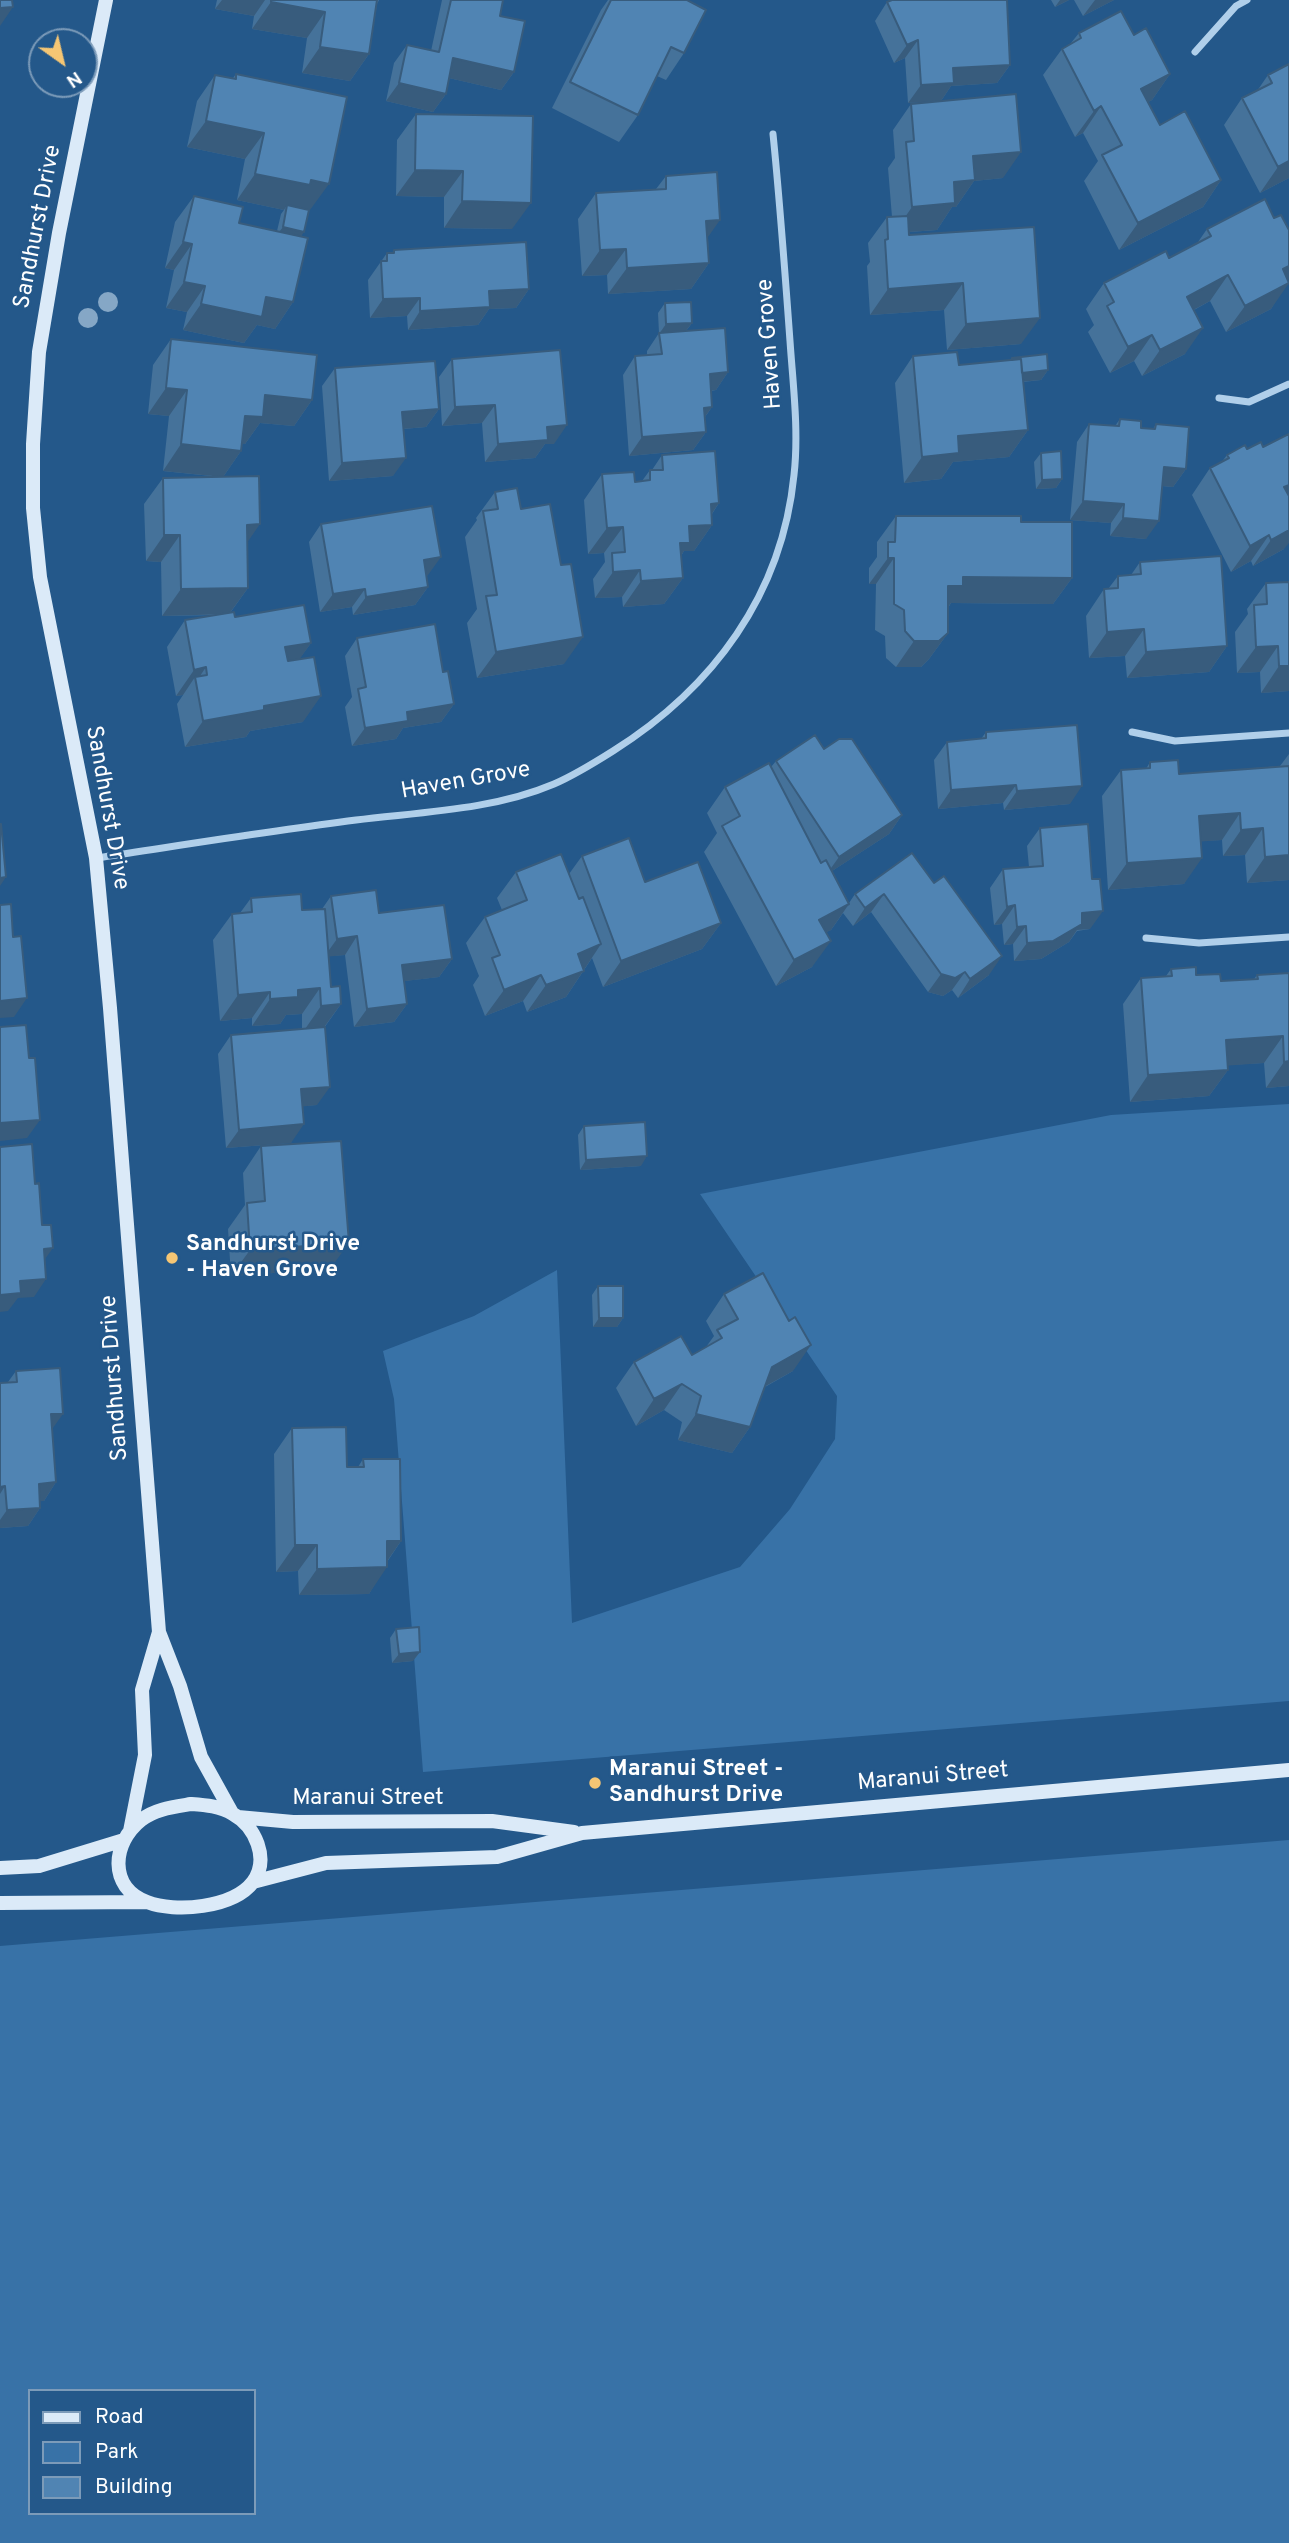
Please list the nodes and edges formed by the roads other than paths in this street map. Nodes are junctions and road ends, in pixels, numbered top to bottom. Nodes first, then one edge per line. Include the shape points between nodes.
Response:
1 (106, 0) edge
2 (1247, 0) edge
3 (1195, 52) dead end
4 (774, 134) dead end
5 (1289, 384) edge
6 (1219, 398) dead end
7 (1132, 732) dead end
8 (1289, 733) edge
9 (96, 858) junction
10 (1289, 937) edge
11 (1146, 938) dead end
12 (159, 1632) junction
13 (1289, 1770) edge
14 (234, 1815) junction
15 (582, 1833) junction
16 (127, 1835) junction
17 (0, 1868) edge
18 (253, 1882) junction
19 (148, 1902) junction
20 (0, 1903) edge

1 - 9 main road, Sandhurst Drive via 39,352 33,444 40,577
2 - 3 street via 1236,6
4 - 9 street, Haven Grove via 796,424 794,474 788,519 775,561 755,604 705,677 632,740 554,785 519,796
5 - 6 street via 1249,402
7 - 8 street via 1175,741
9 - 12 main road, Sandhurst Drive
10 - 11 street via 1199,943
12 - 14 main road, Sandhurst Drive via 201,1757
12 - 16 main road, Sandhurst Drive via 142,1689 145,1755
13 - 15 main road, Maranui Street
14 - 15 main road, Maranui Street via 293,1822 492,1821
14 - 16 main road via 212,1806 174,1807 155,1811
14 - 18 main road via 248,1826 260,1852
15 - 18 main road, Maranui Street via 497,1857 326,1863
16 - 17 main road via 39,1866
16 - 19 main road via 119,1849 118,1870 129,1891
18 - 19 main road via 222,1901 203,1906
19 - 20 main road

